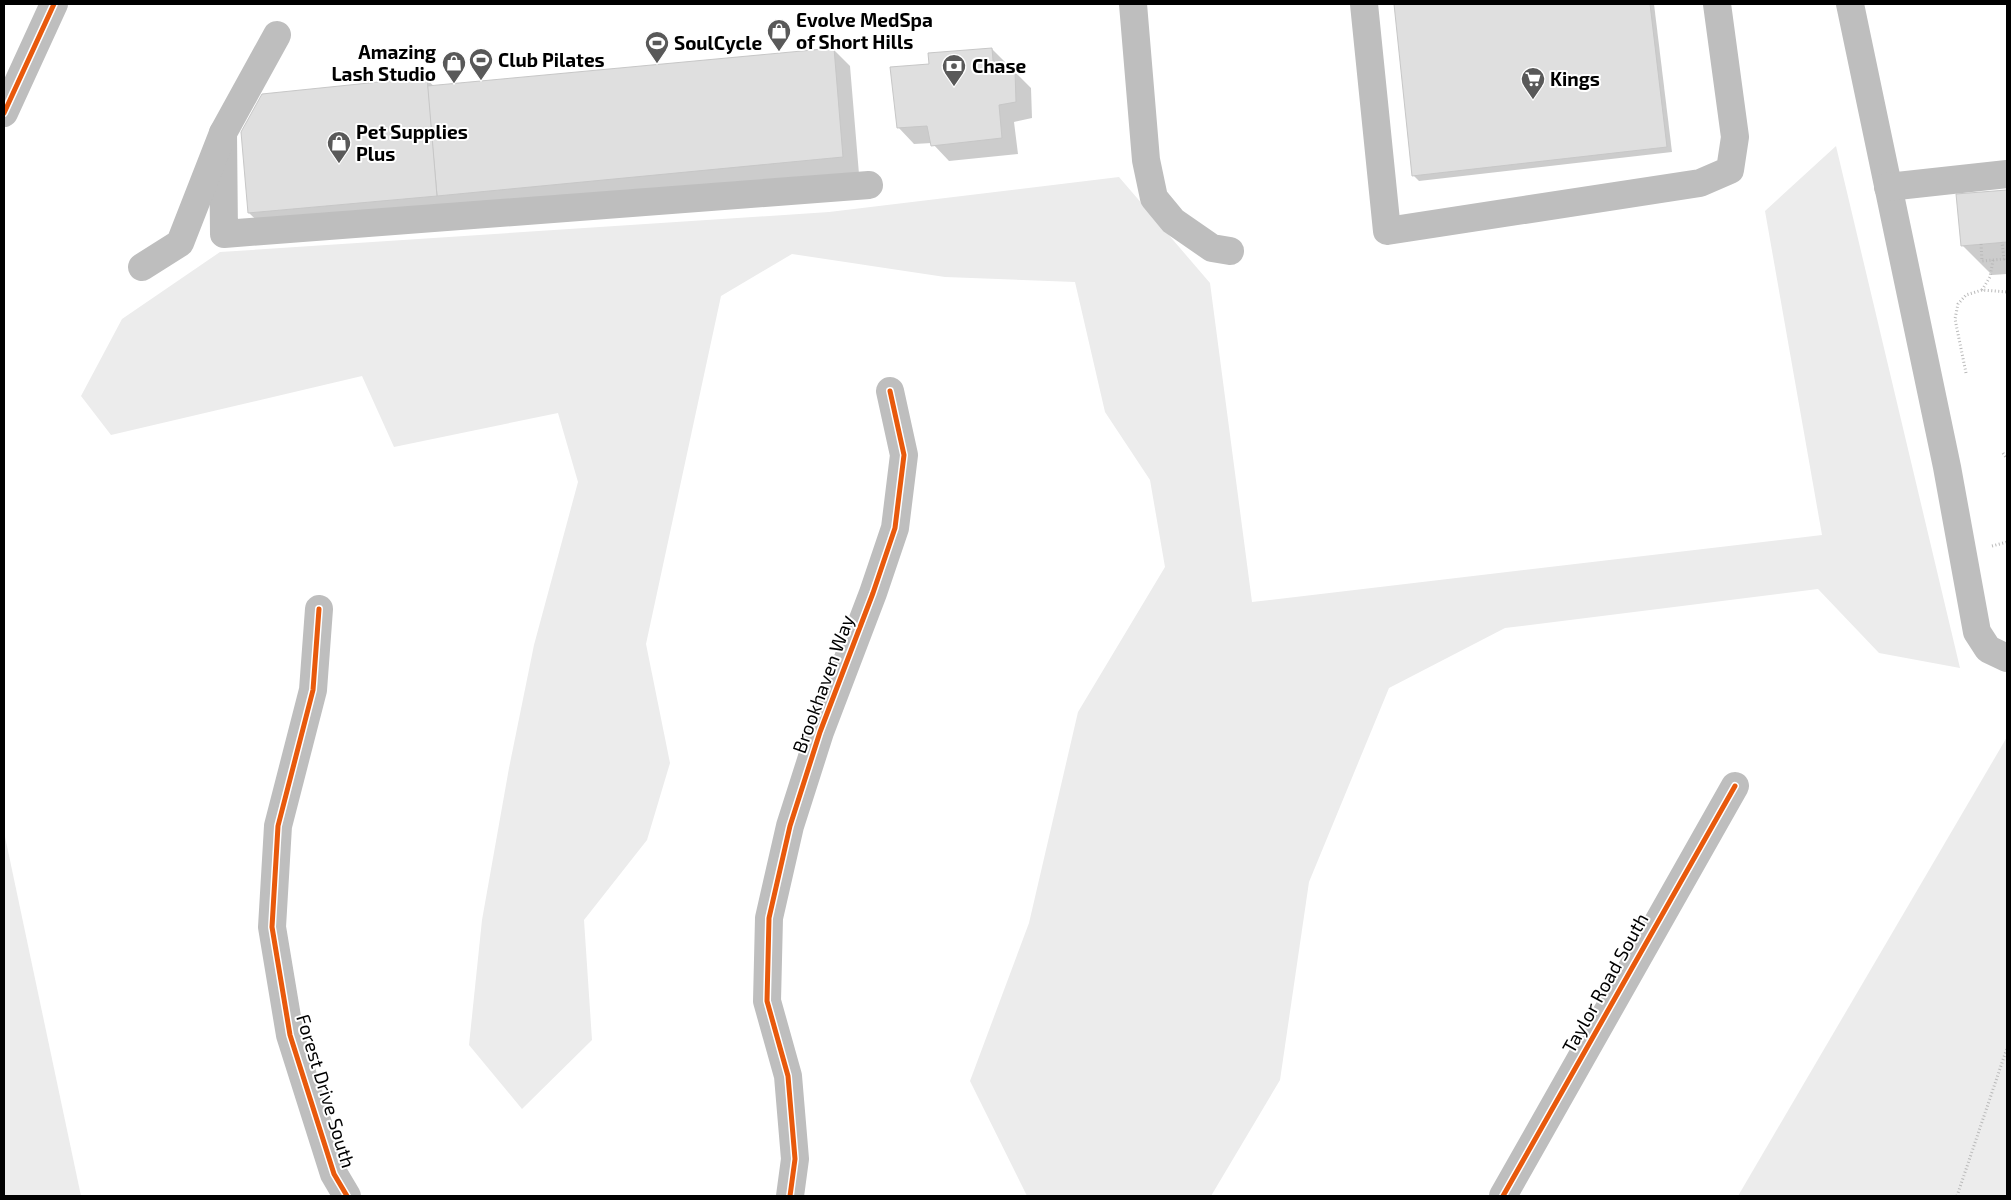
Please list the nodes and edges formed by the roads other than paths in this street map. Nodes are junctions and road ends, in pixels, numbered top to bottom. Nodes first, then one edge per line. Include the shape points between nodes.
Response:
1 (54, 4) edge
2 (1133, 4) edge
3 (1364, 4) edge
4 (1718, 4) edge
5 (1850, 4) edge
6 (277, 35) dead end
7 (4, 113) edge
8 (223, 132) junction
9 (2007, 174) edge
10 (869, 185) dead end
11 (1888, 187) junction
12 (1230, 251) dead end
13 (142, 267) dead end
14 (890, 391) dead end
15 (318, 609) dead end
16 (2007, 658) edge
17 (1734, 786) dead end
18 (347, 1196) edge
19 (790, 1196) edge
20 (1502, 1196) edge

1 - 7 street
2 - 12 street via 1146,160 1154,198 1173,221 1212,248
3 - 4 street via 1387,230 1700,183 1730,170 1734,137
5 - 11 street
6 - 8 street
8 - 10 street via 224,234
8 - 13 street via 180,243
9 - 11 street
11 - 16 street via 1947,467 1977,632 1988,649
14 - 19 street, Brookhaven Way via 904,455 895,528 811,760 790,826 769,918 767,1001 788,1076 795,1159
15 - 18 street, Forest Drive South via 314,690 278,826 272,927 290,1035 334,1174
17 - 20 street, Taylor Road South

